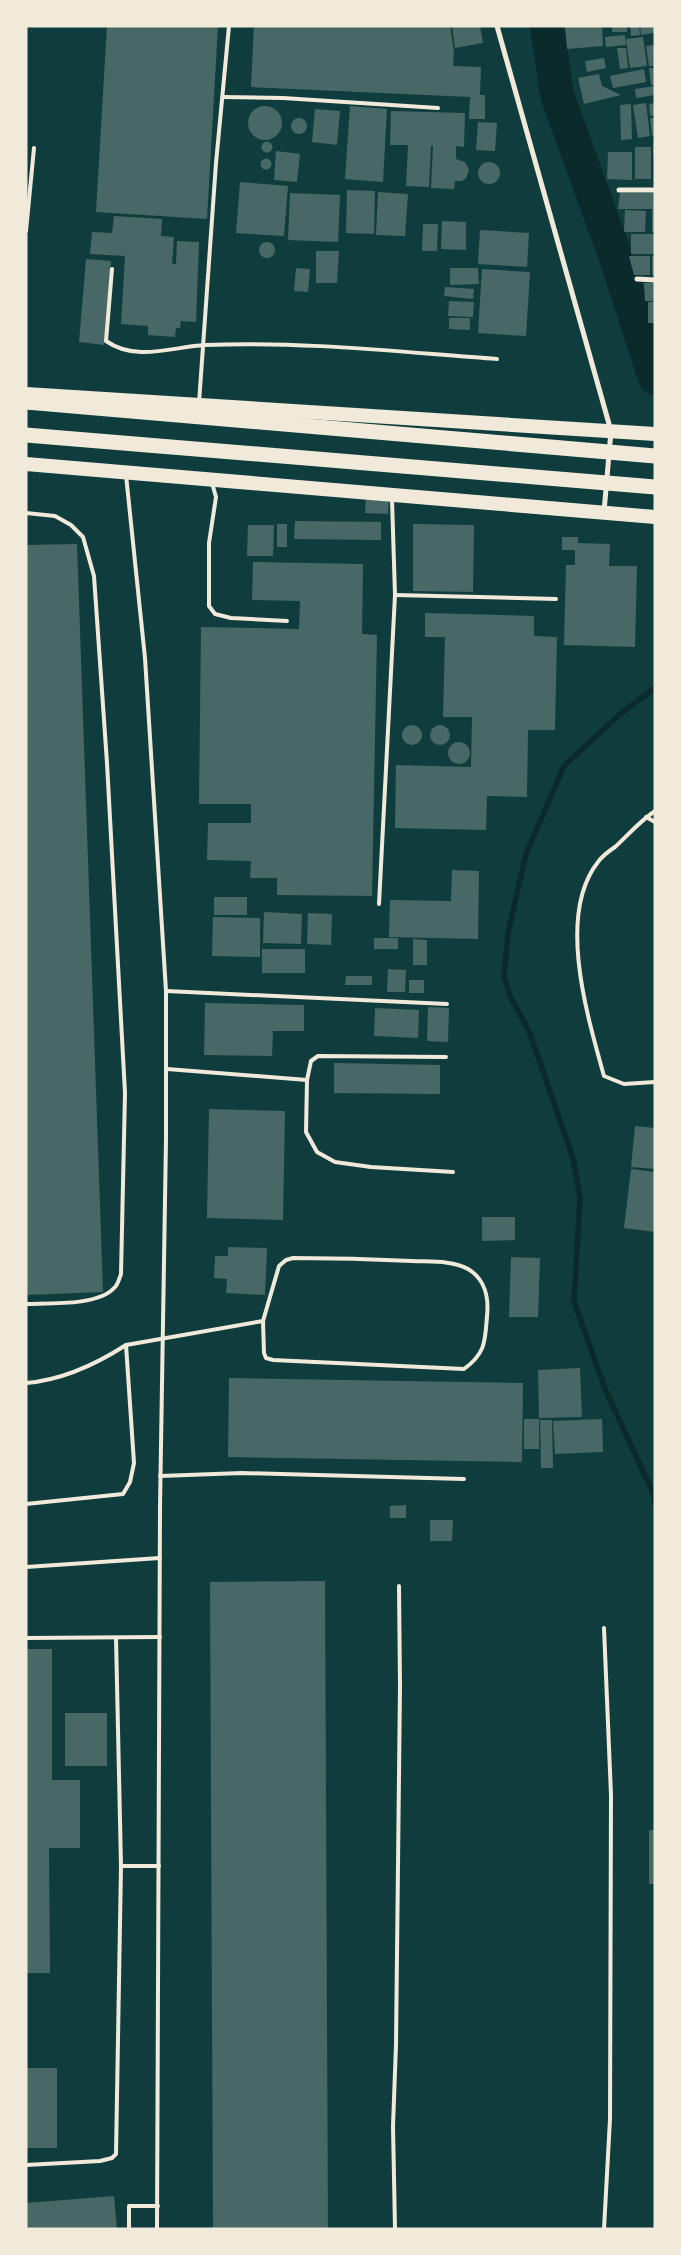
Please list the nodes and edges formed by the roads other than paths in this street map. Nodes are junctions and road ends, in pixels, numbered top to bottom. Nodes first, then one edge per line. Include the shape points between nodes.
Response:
1 (229, 26) edge
2 (497, 26) edge
3 (222, 97) junction
4 (438, 108) dead end
5 (34, 148) dead end
6 (619, 190) dead end
7 (655, 190) edge
8 (26, 231) edge
9 (112, 270) dead end
10 (637, 279) dead end
11 (655, 280) edge
12 (203, 345) junction
13 (497, 359) dead end
14 (26, 394) edge
15 (26, 402) edge
16 (199, 404) junction
17 (611, 431) junction
18 (655, 434) edge
19 (26, 435) edge
20 (655, 456) edge
21 (26, 464) edge
22 (126, 472) junction
23 (211, 480) junction
24 (655, 487) edge
25 (392, 494) junction
26 (26, 513) edge
27 (604, 513) junction
28 (655, 517) edge
29 (395, 595) junction
30 (556, 599) dead end
31 (287, 621) dead end
32 (655, 811) edge
33 (646, 817) junction
34 (655, 822) edge
35 (379, 904) dead end
36 (166, 991) junction
37 (447, 1004) dead end
38 (446, 1057) dead end
39 (166, 1069) junction
40 (307, 1080) junction
41 (655, 1082) edge
42 (453, 1172) dead end
43 (26, 1304) edge
44 (263, 1321) junction
45 (164, 1337) junction
46 (126, 1345) junction
47 (26, 1383) edge
48 (160, 1476) junction
49 (464, 1479) dead end
50 (26, 1504) edge
51 (160, 1558) junction
52 (26, 1567) edge
53 (399, 1586) dead end
54 (604, 1628) dead end
55 (160, 1637) junction
56 (26, 1638) edge
57 (116, 1638) junction
58 (120, 1866) junction
59 (159, 1866) junction
60 (26, 2165) edge
61 (158, 2206) junction
62 (129, 2229) edge
63 (157, 2229) edge
64 (395, 2229) edge
65 (604, 2229) edge

1 - 3 lane
2 - 17 street
3 - 4 lane
3 - 12 lane
5 - 8 lane
6 - 7 street
9 - 12 lane via 106,341 119,348 146,353
10 - 11 street
12 - 13 lane via 282,343
12 - 16 lane
14 - 16 highway
15 - 20 highway
16 - 17 highway
17 - 18 highway
17 - 27 street
19 - 24 highway
21 - 22 highway
22 - 23 highway
22 - 36 lane via 146,666
23 - 25 highway
23 - 31 lane via 216,497 208,543 209,606 215,614 231,618
25 - 27 highway
25 - 29 lane
26 - 43 lane via 55,516 71,525 83,537 94,576 125,1094 122,1274 115,1287 106,1294 82,1301
27 - 28 highway
29 - 30 lane
29 - 35 lane
32 - 33 lane
33 - 34 lane
33 - 41 lane via 598,862 584,889 577,921 578,962 604,1076 624,1084
36 - 37 lane
36 - 39 lane
38 - 40 lane via 318,1056 312,1060
39 - 40 lane
39 - 45 lane
40 - 42 lane via 306,1132 317,1152 335,1162
44 - 44 lane via 278,1266 293,1258 446,1263 467,1269 477,1276 485,1287 488,1312 484,1348 464,1369 273,1360 266,1358 264,1353
44 - 45 lane
45 - 46 lane
45 - 48 lane
46 - 47 lane via 98,1363 71,1374
46 - 50 lane via 134,1464 123,1494
48 - 49 lane via 242,1473
48 - 51 lane
51 - 52 lane
51 - 55 lane
53 - 64 lane via 393,2126
54 - 65 lane via 611,1804 610,2119
55 - 57 lane
55 - 59 lane
56 - 57 lane
57 - 58 lane
58 - 59 lane
58 - 60 lane via 116,2154 100,2161
59 - 61 lane
61 - 62 lane via 129,2206
61 - 63 lane

